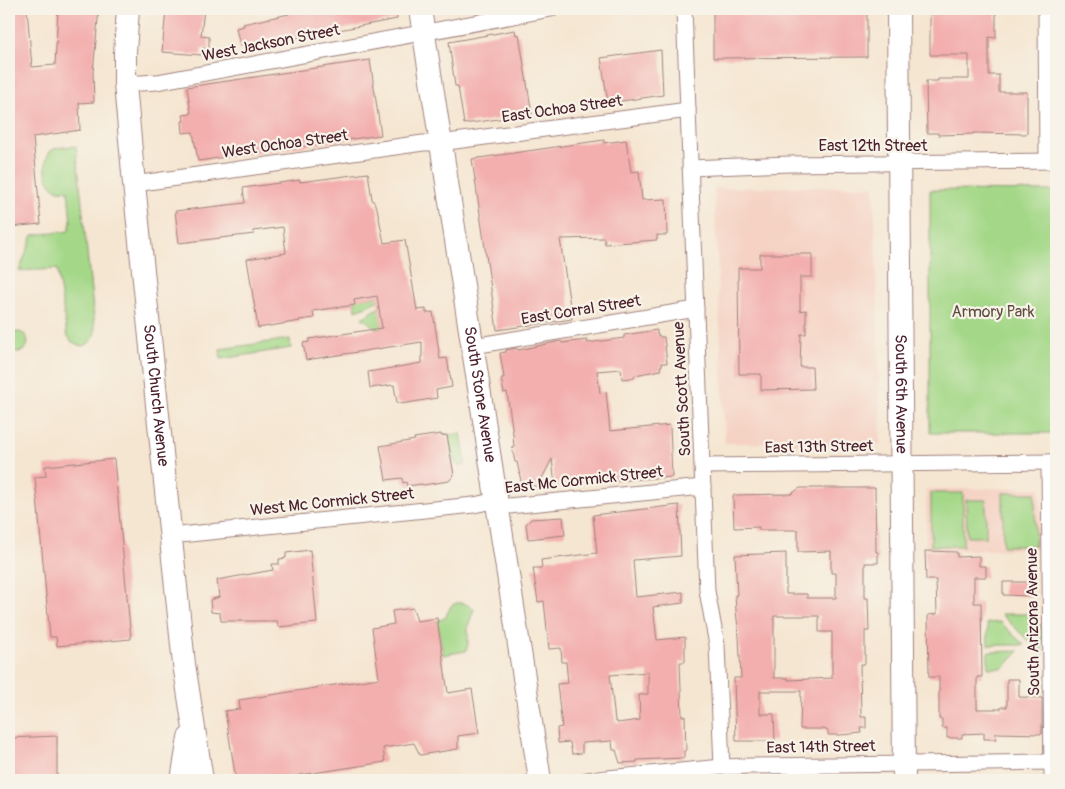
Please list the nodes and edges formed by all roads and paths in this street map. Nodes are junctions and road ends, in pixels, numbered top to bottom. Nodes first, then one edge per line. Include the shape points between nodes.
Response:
1 (128, 9) edge
2 (420, 9) edge
3 (551, 9) edge
4 (684, 9) edge
5 (898, 9) edge
6 (1046, 9) edge
7 (423, 33) junction
8 (125, 84) junction
9 (688, 110) junction
10 (440, 143) junction
11 (1052, 161) edge
12 (899, 164) junction
13 (690, 168) junction
14 (134, 184) junction
15 (696, 310) junction
16 (473, 346) junction
17 (1052, 462) edge
18 (901, 463) junction
19 (702, 466) junction
20 (703, 487) junction
21 (497, 503) junction
22 (170, 536) junction
23 (192, 720) junction
24 (1054, 762) edge
25 (722, 767) junction
26 (904, 772) edge
27 (751, 773) edge
28 (182, 780) edge
29 (202, 780) edge
30 (540, 780) edge
31 (587, 780) edge
32 (1052, 780) edge

1 - 8 street, South Church Avenue
2 - 7 street, South Stone Avenue
3 - 7 street, West Jackson Street
4 - 9 street, South Scott Avenue
5 - 12 street, South 6th Avenue
6 - 11 street
7 - 8 street, West Jackson Street via 157,82
7 - 10 street, South Stone Avenue
8 - 14 street, South Church Avenue
9 - 10 street, East Ochoa Street
9 - 13 street, South Scott Avenue
10 - 14 street, West Ochoa Street
10 - 16 street, South Stone Avenue
11 - 12 street, East 12th Street
12 - 13 street, East 12th Street
12 - 18 street, South 6th Avenue
13 - 15 street, South Scott Avenue
14 - 22 street, South Church Avenue
15 - 16 street, East Corral Street
15 - 19 street, South Scott Avenue
16 - 21 street, South Stone Avenue
17 - 18 street, East 13th Street
17 - 24 street, South Arizona Avenue
18 - 19 street, East 13th Street
18 - 26 street, South 6th Avenue
19 - 20 street, South Scott Avenue
20 - 21 street, East Mc Cormick Street
20 - 25 street, South Scott Avenue via 707,591 716,645
21 - 22 street, West Mc Cormick Street
21 - 30 street, South Stone Avenue
22 - 23 street, South Church Avenue
23 - 28 street
23 - 29 street, South Church Avenue
24 - 26 street, East 14th Street
24 - 32 street, South Arizona Avenue
25 - 27 street, East 14th Street
25 - 31 street, East 14th Street
26 - 27 street, East 14th Street

